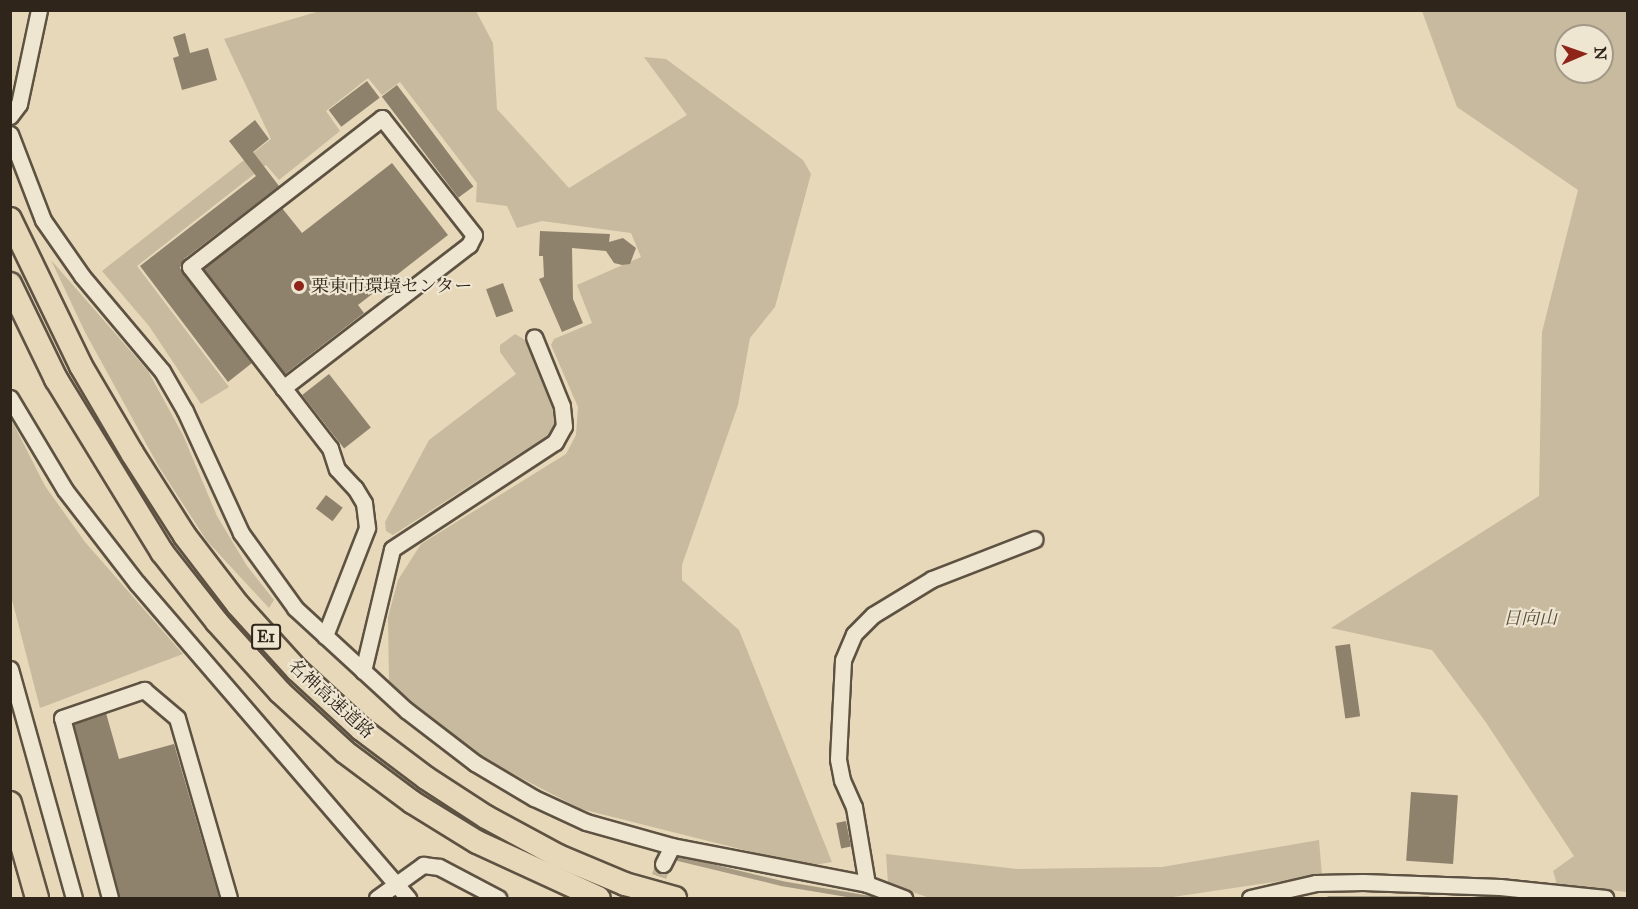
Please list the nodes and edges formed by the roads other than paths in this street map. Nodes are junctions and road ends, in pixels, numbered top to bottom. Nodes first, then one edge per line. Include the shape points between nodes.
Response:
1 (39, 10) edge
2 (10, 116) edge
3 (10, 134) edge
4 (10, 219) edge
5 (10, 284) edge
6 (534, 337) dead end
7 (283, 388) junction
8 (10, 398) edge
9 (1035, 539) dead end
10 (325, 636) junction
11 (10, 669) edge
12 (363, 671) junction
13 (10, 803) edge
14 (672, 846) junction
15 (663, 864) tunnel mouth
16 (396, 883) junction
17 (867, 884) junction
18 (37, 898) edge
19 (74, 898) edge
20 (110, 898) edge
21 (229, 898) edge
22 (377, 898) edge
23 (408, 898) edge
24 (498, 898) edge
25 (598, 898) edge
26 (675, 898) edge
27 (904, 898) edge
28 (1250, 898) edge
29 (1605, 898) edge

1 - 2 street via 19,104
3 - 10 street via 43,220 82,276 162,371 185,411 241,533 295,608
4 - 26 highway, 名神高速道路 / E1 via 76,356 137,462 204,562 297,670 361,729 486,817 558,856 625,884
5 - 25 highway, 名神高速道路 / E1 via 56,380 156,542 217,622 280,692 345,752 412,802 477,842
6 - 12 street via 562,406 564,426 555,442 406,536 392,549
7 - 7 street via 190,267 382,118 474,235 469,245
7 - 10 street via 330,448 337,469 356,488 364,503 367,528
8 - 16 street via 65,490 137,583
9 - 17 street via 932,579 873,615 855,634 843,660 838,759 854,807
10 - 12 street
11 - 19 street
12 - 14 street via 443,741 534,798 586,822
13 - 18 highway
14 - 15 street
14 - 17 street
16 - 22 street
16 - 23 street
16 - 24 street via 423,865 439,867
17 - 27 street
20 - 21 street via 62,718 144,690 177,718
28 - 29 street via 1316,883 1363,882 1500,887

